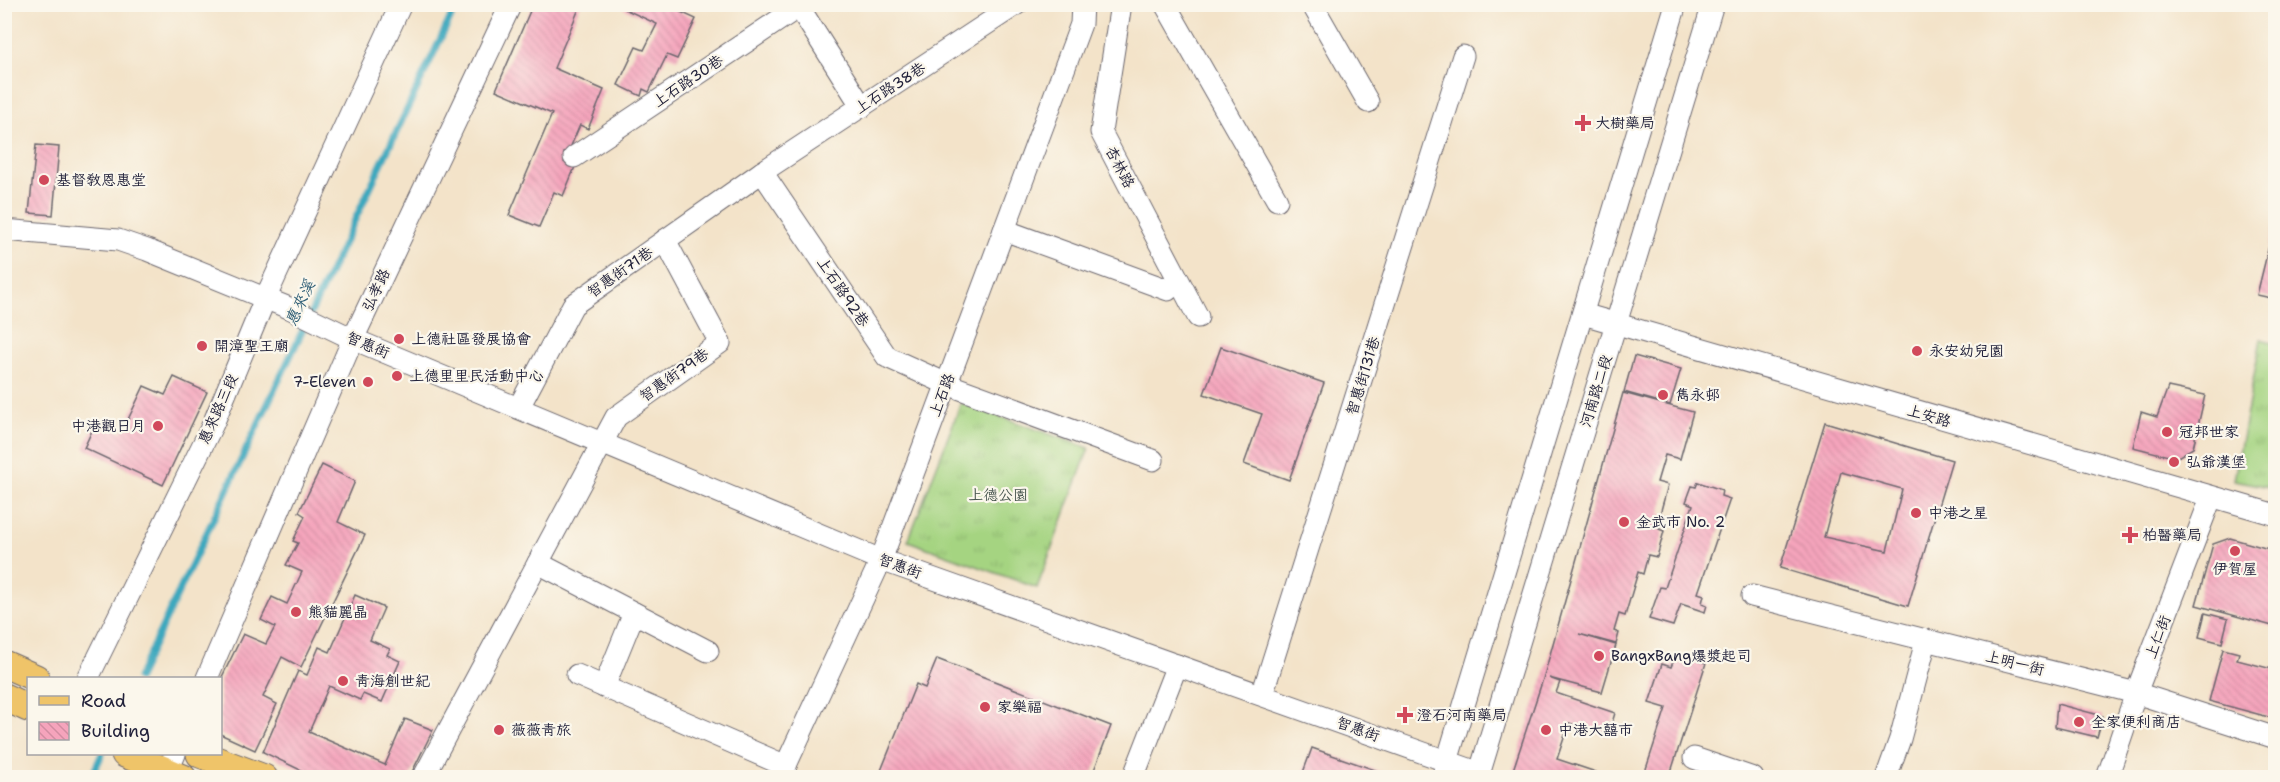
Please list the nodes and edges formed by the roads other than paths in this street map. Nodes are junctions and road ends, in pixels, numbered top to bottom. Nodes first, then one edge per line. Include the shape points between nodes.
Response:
1 (402, 4) edge
2 (511, 4) edge
3 (1017, 4) edge
4 (1082, 4) edge
5 (1121, 4) edge
6 (1165, 4) edge
7 (1312, 4) edge
8 (1676, 4) edge
9 (1713, 4) edge
10 (800, 5) edge
11 (1463, 56) dead end
12 (1368, 102) dead end
13 (862, 107) junction
14 (573, 157) dead end
15 (762, 172) junction
16 (1277, 200) dead end
17 (4, 230) edge
18 (1004, 230) junction
19 (665, 240) junction
20 (1168, 290) dead end
21 (265, 299) junction
22 (1583, 315) junction
23 (1198, 317) dead end
24 (1616, 324) junction
25 (353, 339) junction
26 (946, 384) junction
27 (519, 407) junction
28 (603, 443) junction
29 (1153, 460) dead end
30 (2211, 498) junction
31 (2276, 515) edge
32 (881, 560) junction
33 (538, 563) junction
34 (1752, 596) dead end
35 (634, 613) junction
36 (1926, 641) junction
37 (708, 651) dead end
38 (4, 664) edge
39 (1177, 665) junction
40 (577, 675) dead end
41 (34, 677) edge
42 (87, 677) edge
43 (207, 677) edge
44 (604, 687) junction
45 (2136, 693) junction
46 (1262, 695) junction
47 (4, 697) edge
48 (27, 708) edge
49 (2276, 738) edge
50 (130, 755) edge
51 (205, 755) edge
52 (1694, 758) dead end
53 (169, 769) edge
54 (1445, 770) edge
55 (783, 772) edge
56 (1479, 775) edge
57 (264, 777) edge
58 (423, 777) edge
59 (1132, 777) edge
60 (1753, 777) edge
61 (1886, 777) edge
62 (2107, 777) edge

1 - 21 street, 惠來路三段
2 - 25 street, 弘孝路
3 - 13 street, 上石路38巷
4 - 18 street, 上石路 via 1081,24
5 - 23 street, 杏林路 via 1101,132
6 - 16 street
7 - 12 street
8 - 22 street
9 - 24 street, 河南路二段
10 - 13 street
10 - 14 street, 上石路30巷
11 - 46 street, 智惠街131巷
13 - 15 street, 上石路38巷
15 - 19 street, 智惠街71巷
15 - 26 street, 上石路92巷 via 887,357
17 - 21 street via 118,240
18 - 20 street
18 - 26 street, 上石路
19 - 27 street, 智惠街71巷 via 573,305
19 - 28 street, 智惠街79巷 via 720,343 615,417
21 - 25 street, 智惠街
21 - 42 street, 惠來路三段 via 213,424
22 - 24 street, 上安路
22 - 54 street
24 - 30 street, 上安路
24 - 56 street, 河南路二段
25 - 27 street, 智惠街
25 - 43 street, 弘孝路
26 - 29 street, 上石路92巷
26 - 32 street, 上石路
27 - 28 street, 智惠街
28 - 32 street, 智惠街
28 - 33 street
30 - 31 street, 上安路
30 - 45 street, 上仁街
32 - 39 street, 智惠街
32 - 55 street, 上石路
33 - 35 street
33 - 58 street
34 - 36 street, 上明一街
35 - 37 street
35 - 44 street
36 - 45 street, 上明一街
36 - 61 street
38 - 41 main road
39 - 46 street, 智惠街
39 - 59 street
40 - 44 street
44 - 55 street
45 - 49 street, 上明一街
45 - 62 street, 上仁街
46 - 54 street, 智惠街
47 - 48 main road
50 - 53 main road
51 - 57 main road
52 - 60 street
54 - 56 street, 智惠街

